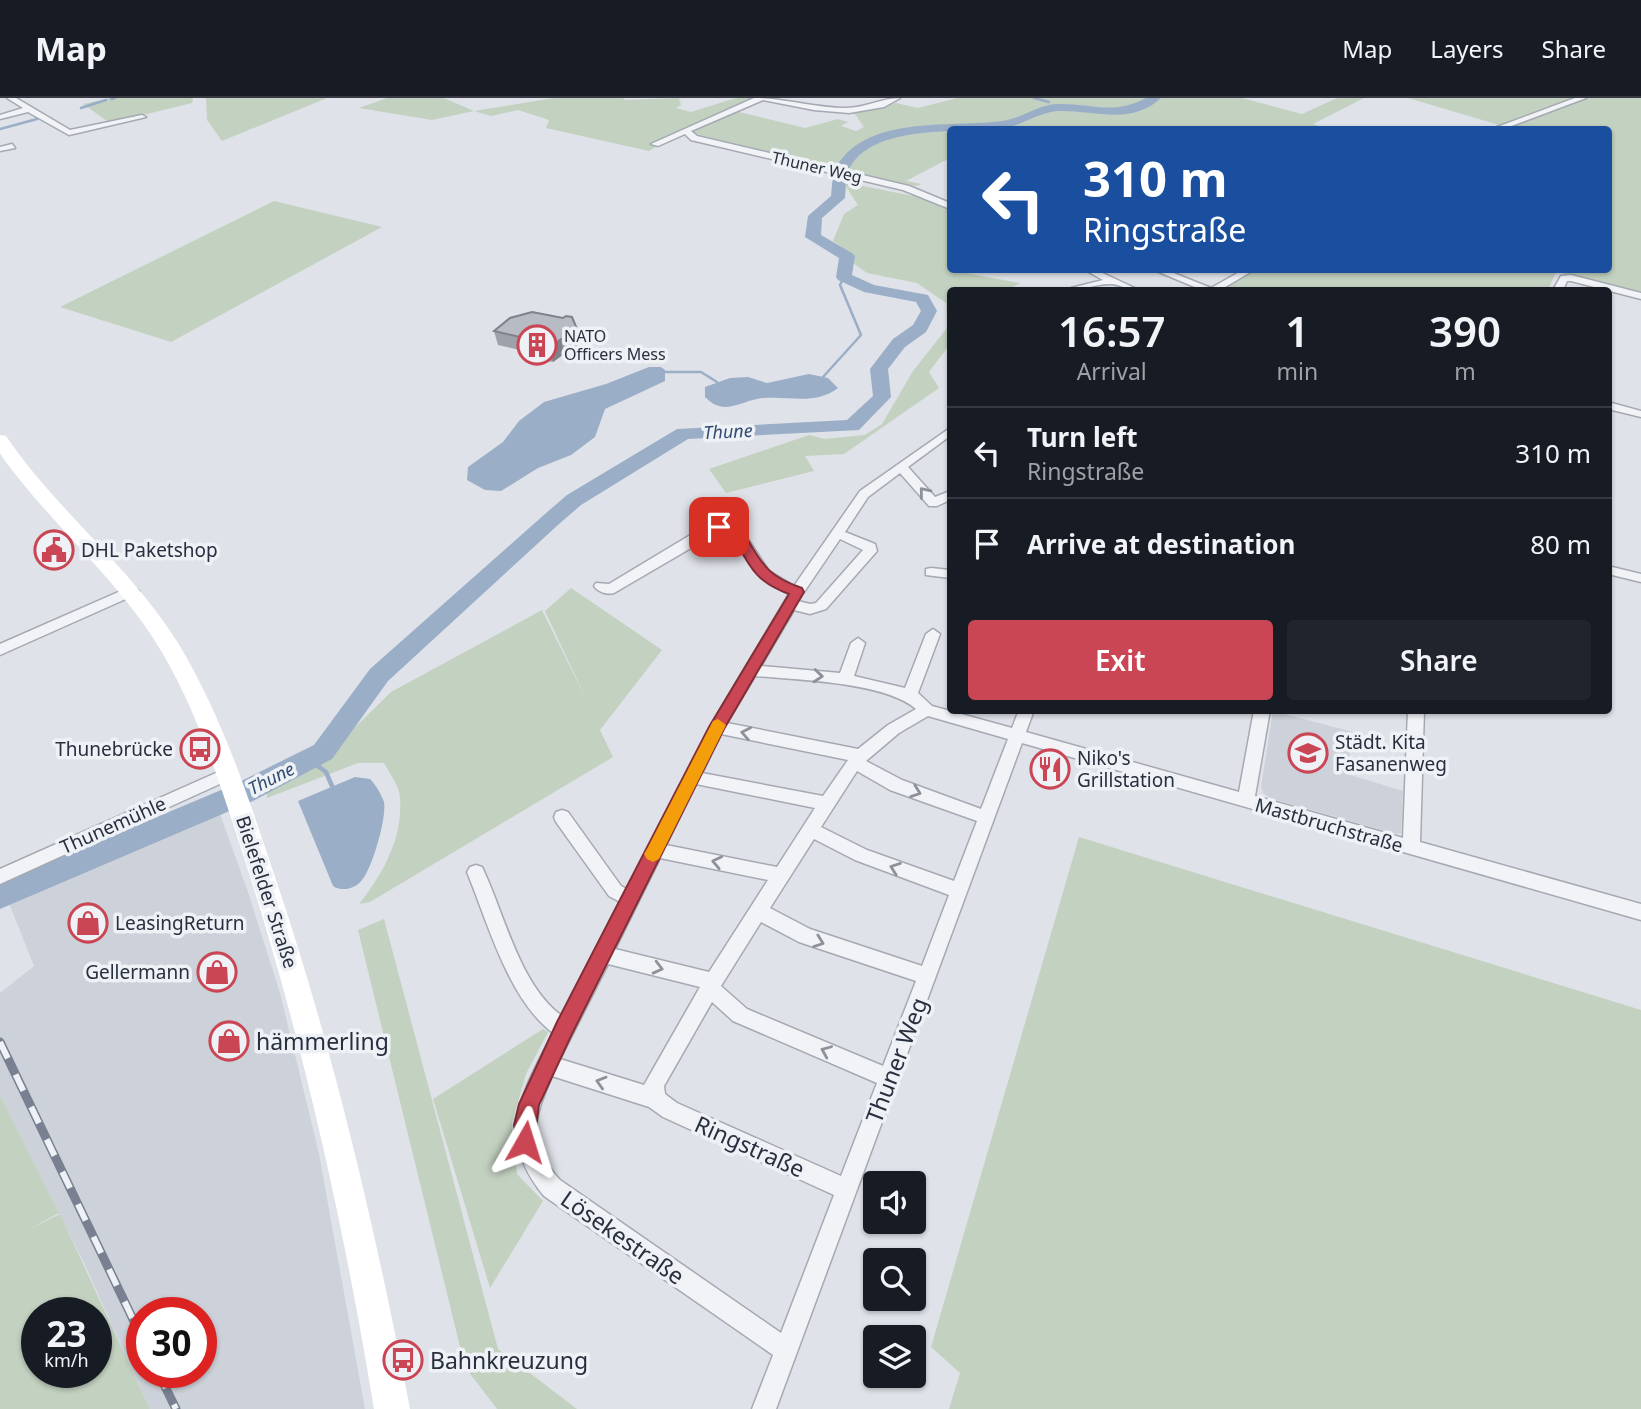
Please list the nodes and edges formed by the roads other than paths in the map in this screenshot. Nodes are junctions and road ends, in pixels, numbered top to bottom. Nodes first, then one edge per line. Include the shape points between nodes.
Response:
1 (11, 98) edge
2 (763, 98) edge
3 (896, 98) edge
4 (1581, 98) edge
5 (29, 109) junction
6 (0, 117) edge
7 (142, 117) dead end
8 (1503, 126) edge
9 (686, 131) junction
10 (655, 145) dead end
11 (12, 146) dead end
12 (0, 149) edge
13 (947, 205) edge
14 (1096, 273) edge
15 (1167, 273) edge
16 (1240, 273) edge
17 (1113, 280) junction
18 (1086, 287) edge
19 (1128, 287) edge
20 (1203, 287) edge
21 (1216, 287) edge
22 (1560, 287) edge
23 (1602, 287) edge
24 (1612, 289) edge
25 (1641, 296) edge
26 (1612, 406) edge
27 (1641, 414) edge
28 (947, 433) edge
29 (0, 440) edge
30 (902, 468) junction
31 (947, 496) edge
32 (839, 534) junction
33 (1612, 571) edge
34 (932, 572) dead end
35 (947, 574) edge
36 (1641, 578) edge
37 (132, 591) junction
38 (609, 591) dead end
39 (794, 598) junction
40 (933, 634) dead end
41 (858, 643) dead end
42 (0, 649) edge
43 (750, 670) junction
44 (845, 679) junction
45 (910, 695) junction
46 (927, 710) junction
47 (1026, 714) edge
48 (1261, 714) edge
49 (1416, 714) edge
50 (717, 727) junction
51 (1018, 735) junction
52 (858, 759) junction
53 (692, 777) junction
54 (232, 788) junction
55 (1246, 801) junction
56 (825, 803) junction
57 (562, 817) dead end
58 (987, 818) junction
59 (810, 829) junction
60 (1411, 848) junction
61 (655, 850) junction
62 (477, 872) dead end
63 (780, 875) junction
64 (0, 877) edge
65 (959, 891) junction
66 (630, 899) junction
67 (758, 911) junction
68 (1641, 912) edge
69 (603, 954) junction
70 (927, 976) junction
71 (711, 985) junction
72 (564, 1029) junction
73 (547, 1065) junction
74 (889, 1078) junction
75 (655, 1099) junction
76 (847, 1189) junction
77 (786, 1350) junction
78 (392, 1409) edge
79 (764, 1409) edge

1 - 5 street
2 - 3 street via 862,110
2 - 9 street
4 - 8 street
5 - 6 street
5 - 7 street via 69,133
9 - 10 street
9 - 13 street, Thuner Weg via 694,138 905,188
11 - 12 street
14 - 17 street
15 - 20 street
16 - 21 street
17 - 18 street
17 - 19 street
22 - 23 street via 1564,278
24 - 25 street
26 - 27 street
28 - 30 street, Lösekestraße
29 - 37 main road, Bielefelder Straße via 31,484
31 -> 30 street via 933,503
30 - 32 street, Lösekestraße via 864,494
32 - 39 street, Lösekestraße
32 - 39 street via 864,542 870,551 821,606 810,610
33 - 36 street
34 - 35 street
37 - 42 street
37 - 54 main road, Bielefelder Straße via 187,677
38 - 39 street via 719,527 735,530 760,571
39 - 43 street, Lösekestraße
40 - 45 street
41 - 44 street
43 -> 44 street
43 - 50 street, Lösekestraße
44 - 45 street
45 - 46 street
46 - 51 street
46 - 52 street via 891,730
47 - 51 street, Thuner Weg
48 - 55 street
49 - 60 street
52 -> 50 street
50 - 53 street, Lösekestraße
51 - 55 street, Mastbruchstraße
51 - 58 street, Thuner Weg
52 - 56 street
52 -> 58 street via 896,785
53 - 56 street
53 - 61 street, Lösekestraße
54 - 64 street, Thunemühle
54 - 78 main road, Bielefelder Straße via 316,1053 371,1291
55 - 60 street, Mastbruchstraße
56 - 59 street
57 - 66 street via 615,891
58 - 65 street, Thuner Weg
59 - 63 street
65 -> 59 street via 861,855
60 - 68 street, Mastbruchstraße
63 -> 61 street
61 - 66 street, Lösekestraße
62 - 72 street via 531,994 549,1021
63 - 67 street
65 - 70 street, Thuner Weg
66 - 69 street, Lösekestraße
67 -> 70 street via 805,936
67 - 71 street
69 -> 71 street
69 - 72 street, Lösekestraße
70 - 74 street, Thuner Weg
74 -> 71 street via 740,1015
71 - 75 street via 657,1078
72 - 73 street, Lösekestraße
75 -> 73 street, Ringstraße
73 - 77 street, Lösekestraße via 524,1125 529,1159 537,1173 552,1188
74 - 76 street, Thuner Weg
75 - 76 street, Ringstraße via 670,1110
76 - 77 street, Thuner Weg
77 - 79 street, Thuner Weg

